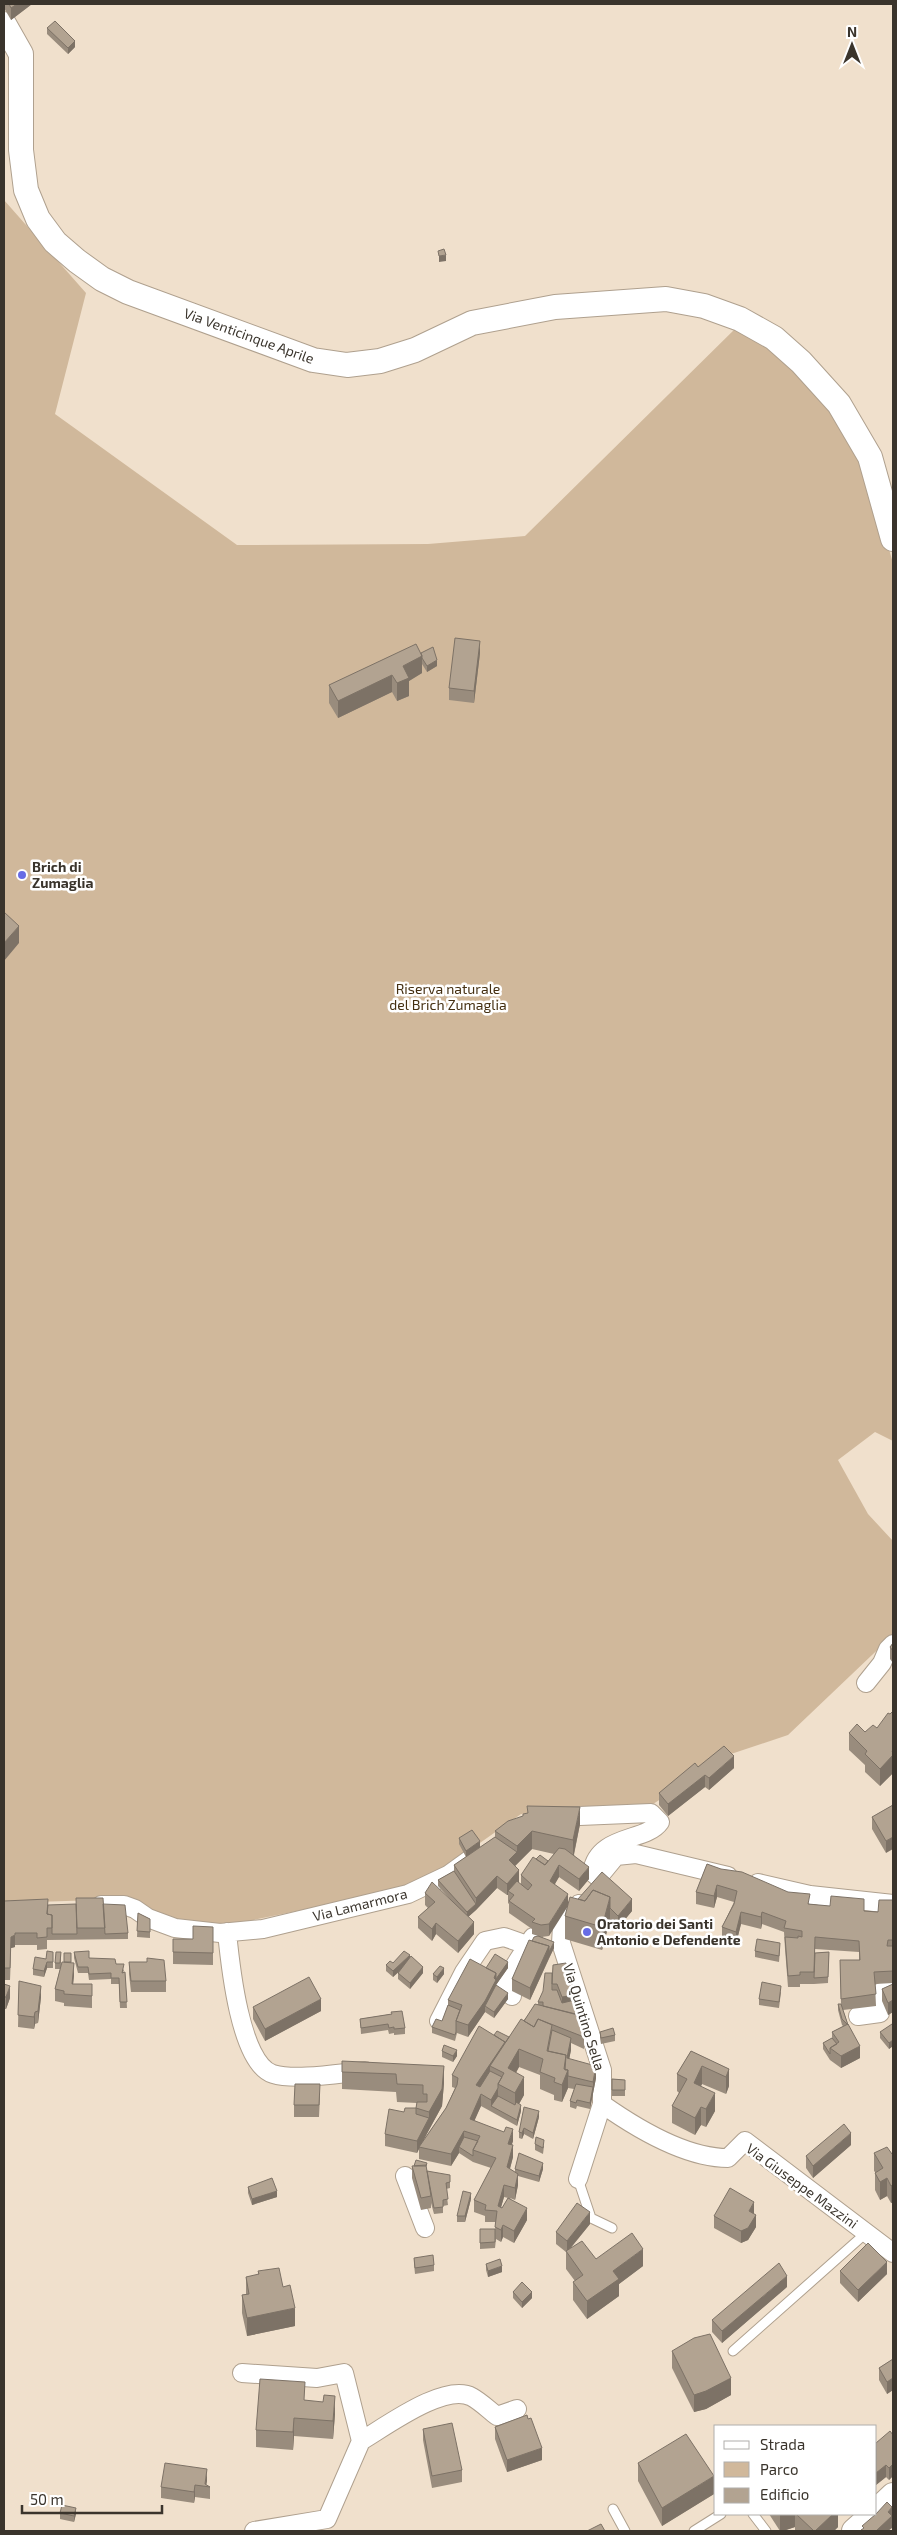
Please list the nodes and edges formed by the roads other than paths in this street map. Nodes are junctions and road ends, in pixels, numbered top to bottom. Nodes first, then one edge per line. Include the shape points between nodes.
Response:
1 (4, 24) edge
2 (893, 539) edge
3 (893, 1644) edge
4 (866, 1683) dead end
5 (540, 1818) edge
6 (489, 1846) edge
7 (598, 1877) junction
8 (893, 1904) edge
9 (83, 1906) edge
10 (470, 1926) edge
11 (227, 1932) junction
12 (485, 1941) junction
13 (560, 1943) junction
14 (527, 1945) junction
15 (893, 1989) edge
16 (512, 1996) dead end
17 (858, 2016) dead end
18 (438, 2021) edge
19 (365, 2071) edge
20 (602, 2104) junction
21 (406, 2176) dead end
22 (578, 2179) joint
23 (424, 2228) dead end
24 (612, 2228) dead end
25 (866, 2233) junction
26 (893, 2253) edge
27 (733, 2351) dead end
28 (242, 2373) dead end
29 (517, 2409) dead end
30 (361, 2441) junction
31 (893, 2495) edge
32 (613, 2509) dead end
33 (877, 2509) edge
34 (719, 2515) edge
35 (754, 2515) edge
36 (254, 2531) edge
37 (625, 2531) edge
38 (694, 2531) edge
39 (766, 2531) edge

1 - 2 street, Via Venticinque Aprile via 21,54 21,150 26,190 38,219 55,242 102,279 128,292 313,360 347,365 380,361 415,350 472,323 555,307 666,299 704,306 740,319 774,338 839,404 870,457
3 - 4 street
5 - 7 street via 651,1813 660,1822 655,1829 614,1843 593,1869
6 - 11 street, Via Lamarmora via 448,1875 408,1894 263,1929
7 - 8 street via 616,1856 636,1854 810,1895
7 - 13 street via 562,1926
9 - 11 street, Via Lamarmora via 124,1905 175,1928
10 - 12 street
11 - 19 street via 243,2027 261,2067 266,2072 283,2076
12 - 14 street via 504,1937
12 - 18 street
13 - 14 street via 532,1937
13 - 20 street, Via Quintino Sella via 602,2070
14 - 16 street via 500,1987
15 - 17 street via 881,1992 880,2013
20 - 22 street, Via Quintino Sella
20 - 25 street, Via Giuseppe Mazzini via 638,2129 709,2158 728,2158 745,2141
21 - 23 street
22 - 24 lane via 591,2218
25 - 26 street, Via Giuseppe Mazzini
25 - 27 lane
28 - 30 street via 317,2378 344,2373
29 - 30 street via 497,2416 471,2396 452,2393 426,2403
30 - 36 street via 327,2519
31 - 33 street
32 - 37 lane
34 - 38 lane
35 - 39 lane

